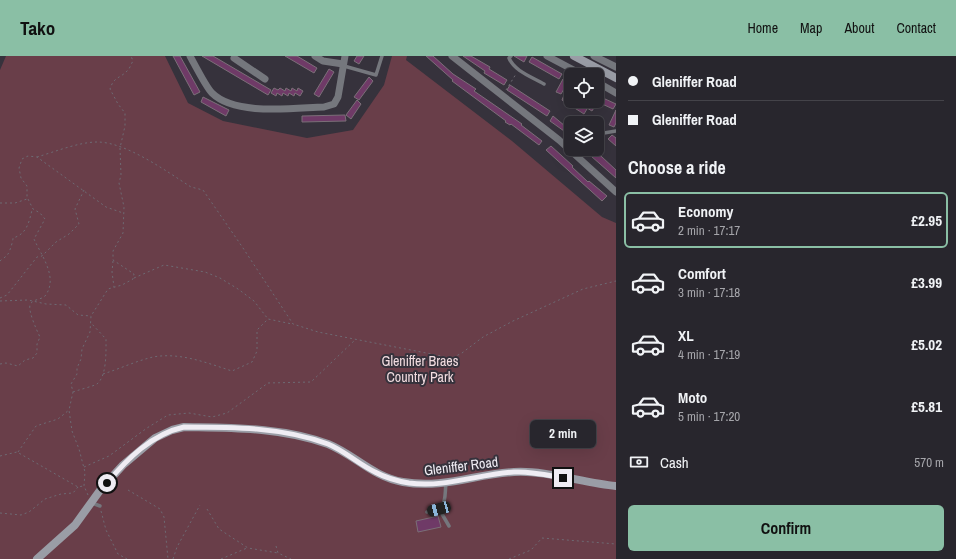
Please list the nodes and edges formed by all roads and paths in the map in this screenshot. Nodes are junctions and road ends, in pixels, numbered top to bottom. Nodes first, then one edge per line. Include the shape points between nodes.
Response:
1 (131, 56) edge
2 (190, 56) edge
3 (315, 56) edge
4 (382, 56) edge
5 (452, 56) edge
6 (511, 56) edge
7 (547, 56) edge
8 (574, 56) edge
9 (594, 56) edge
10 (233, 57) edge
11 (343, 62) edge
12 (616, 67) edge
13 (570, 68) edge
14 (518, 70) junction
15 (616, 78) edge
16 (265, 79) dead end
17 (544, 84) dead end
18 (604, 86) edge
19 (616, 92) edge
20 (502, 95) junction
21 (616, 131) edge
22 (604, 133) edge
23 (120, 146) junction
24 (37, 157) junction
25 (84, 190) junction
26 (616, 192) edge
27 (28, 199) junction
28 (0, 203) edge
29 (33, 209) junction
30 (123, 213) junction
31 (42, 256) junction
32 (113, 260) junction
33 (0, 261) edge
34 (133, 279) junction
35 (616, 281) edge
36 (114, 287) junction
37 (0, 298) edge
38 (0, 301) edge
39 (33, 301) junction
40 (91, 316) junction
41 (268, 319) junction
42 (91, 323) junction
43 (293, 324) junction
44 (356, 338) junction
45 (0, 364) edge
46 (103, 374) junction
47 (73, 392) junction
48 (69, 410) junction
49 (17, 452) junction
50 (0, 457) edge
51 (83, 467) junction
52 (446, 483) junction
53 (84, 486) junction
54 (616, 486) edge
55 (78, 487) junction
56 (128, 490) dead end
57 (91, 502) junction
58 (200, 504) dead end
59 (100, 506) joint
60 (442, 506) junction
61 (207, 509) dead end
62 (427, 512) dead end
63 (0, 513) edge
64 (449, 526) dead end
65 (616, 544) edge
66 (276, 546) dead end
67 (248, 548) junction
68 (278, 553) junction
69 (281, 554) junction
70 (37, 559) edge
71 (127, 559) edge
72 (168, 559) edge
73 (173, 559) edge
74 (221, 559) edge
75 (282, 559) edge
76 (291, 559) edge
77 (509, 559) edge

1 - 23 path via 133,61 128,70 115,79 110,89 125,113
2 - 11 street via 212,93 231,105 259,109 324,107 334,104 338,97
3 - 11 street via 323,61
4 - 11 lane via 376,75
5 - 20 street
6 - 14 lane via 511,62
7 - 13 street
8 - 15 main road
9 - 12 street
10 - 16 street
14 - 17 lane
14 - 20 path
18 - 19 street
20 - 26 street via 559,140
21 - 22 lane
23 - 24 path via 97,142
23 - 30 path via 119,183
23 - 43 path via 191,187 203,190
24 - 25 path
24 - 27 path via 22,158 19,168 21,178 27,186
25 - 30 path via 106,207
25 - 31 path via 75,209 79,224
27 - 28 path
27 - 29 path
29 - 31 path via 45,219 34,239
29 - 33 path via 26,231 13,238 9,254
30 - 32 path via 123,233 113,251
31 - 37 path via 37,257 7,295
31 - 39 path via 48,266 49,290 44,298
32 - 34 path via 134,274
32 - 36 path
34 - 36 path
34 - 41 path via 164,264 205,272 238,289 254,301
35 - 44 path via 583,289 513,321 452,358
36 - 40 path via 108,289
38 - 39 path
39 - 40 path via 66,305 78,315
39 - 45 path via 30,310 40,337 36,344 37,353 18,366
40 - 42 path
41 - 43 path
41 - 46 path via 257,330 257,351 252,362 232,371 194,359 172,356 153,357
42 - 46 path via 106,339 106,363
42 - 47 path via 77,374 71,384
43 - 44 path via 318,332
44 - 51 path via 311,382 268,383 227,413 212,417 168,415 109,456
46 - 47 path via 97,384
47 - 48 path
48 - 49 path via 58,419 36,426
48 - 51 path via 72,431
49 - 50 path
49 - 55 path
51 - 53 path
52 - 54 main road, Gleniffer Road via 526,472
52 - 57 main road, Gleniffer Road via 401,482 374,472 329,445 291,434 268,430 184,427 164,433 146,445 112,476
52 - 60 lane
53 - 55 path
53 - 57 path
55 - 63 path via 73,493 45,498 29,512 21,515
56 - 72 path via 160,509 164,517
57 - 59 lane
57 - 70 main road, Gleniffer Road via 75,525
58 - 73 path
59 - 71 path via 106,530 118,554
60 - 62 lane
60 - 64 lane via 442,514
61 - 67 path via 218,529
65 - 77 path via 542,538 531,550
66 - 68 path
67 - 68 path
67 - 74 path
68 - 69 path
69 - 75 path
69 - 76 path

